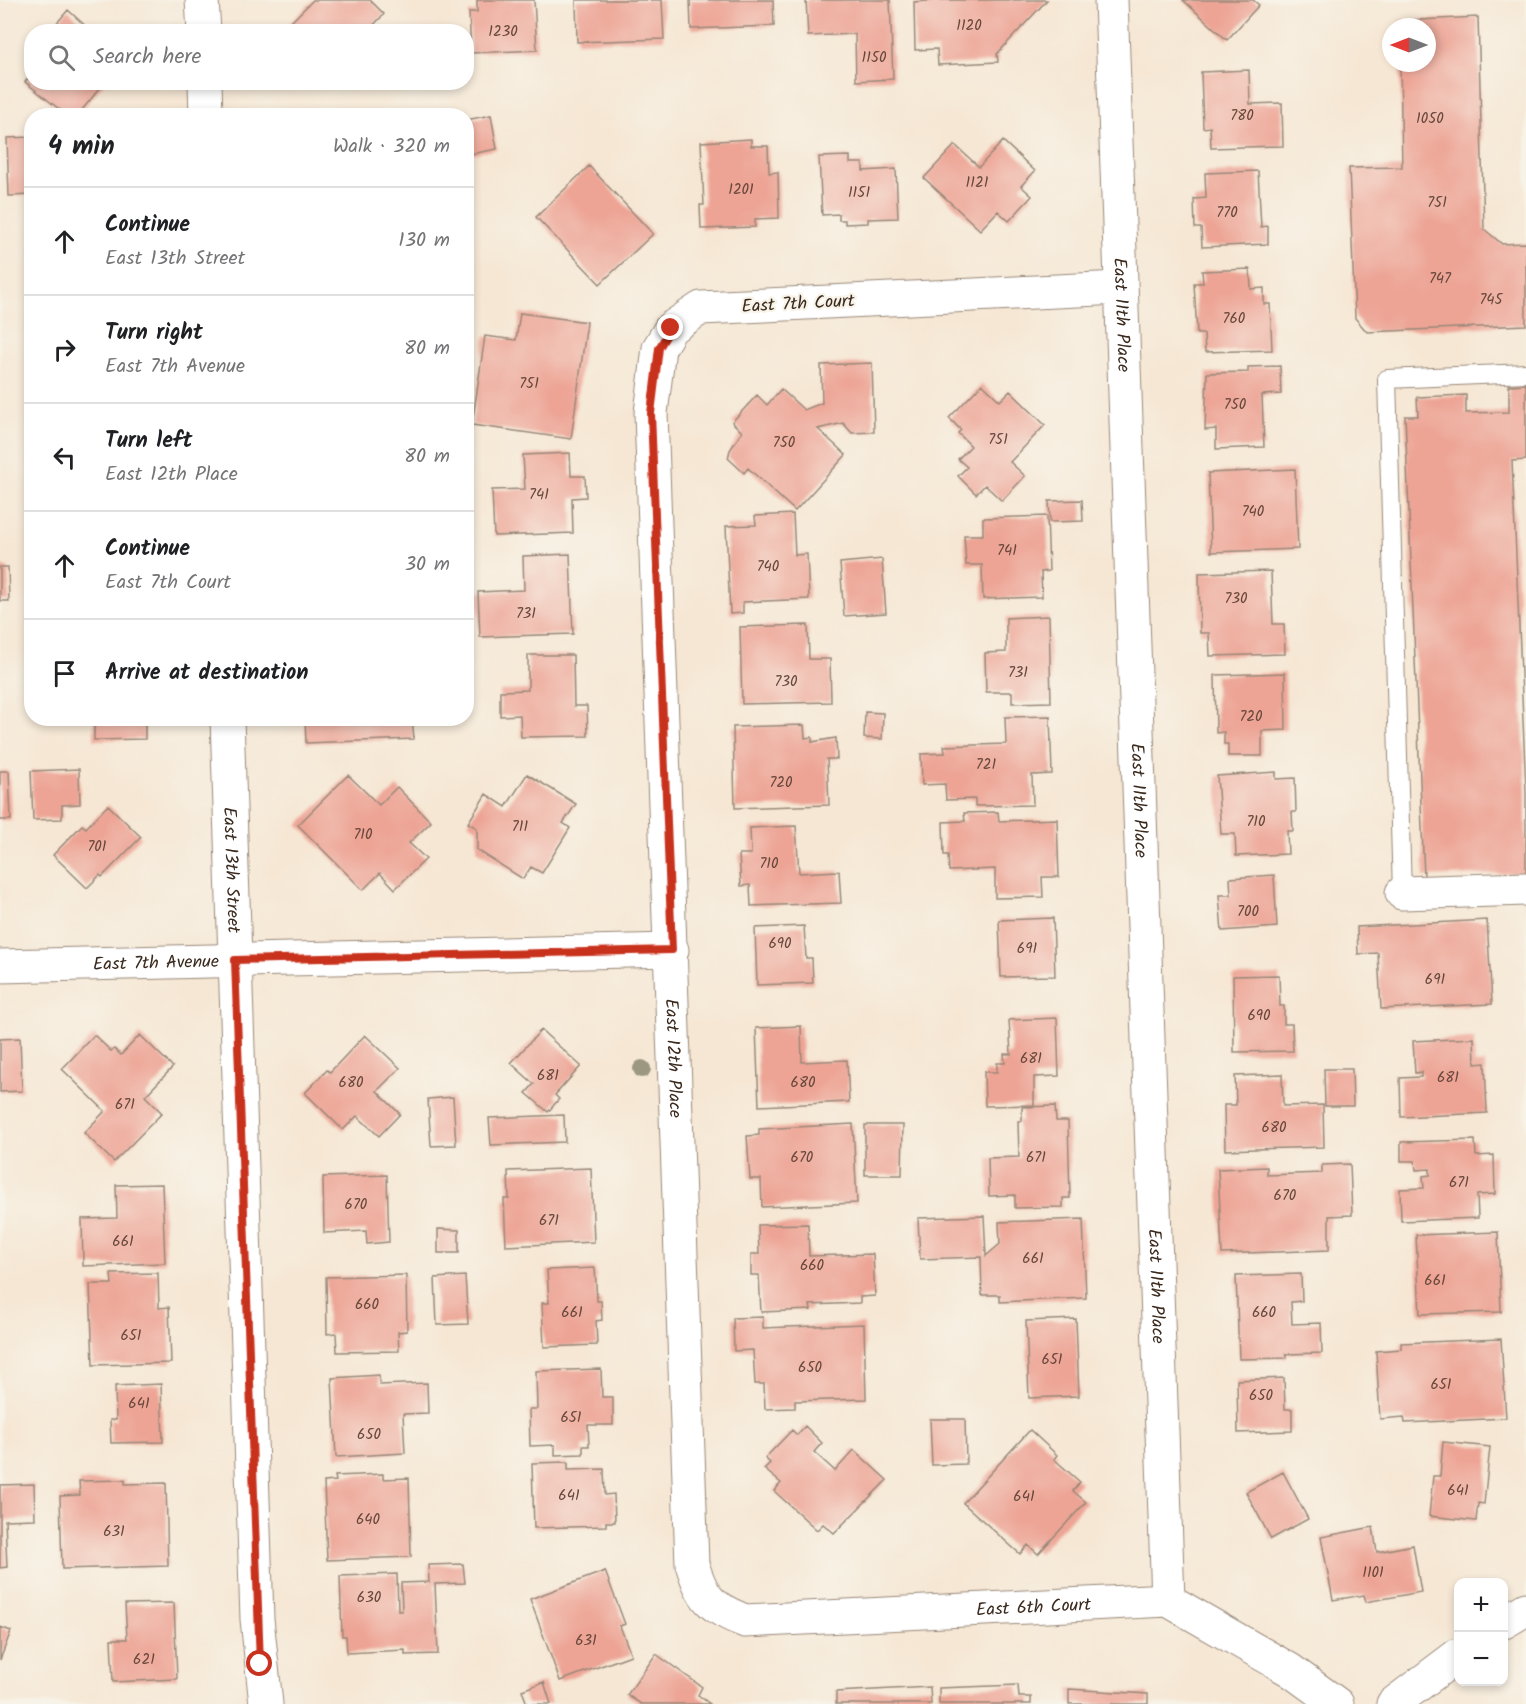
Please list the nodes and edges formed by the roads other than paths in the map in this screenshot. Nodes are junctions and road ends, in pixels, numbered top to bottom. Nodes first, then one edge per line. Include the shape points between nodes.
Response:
1 (202, 0) edge
2 (1111, 0) edge
3 (204, 24) edge
4 (205, 90) edge
5 (206, 108) edge
6 (1120, 288) junction
7 (1526, 373) edge
8 (655, 514) joint
9 (226, 726) edge
10 (1526, 889) edge
11 (1402, 893) joint
12 (672, 950) junction
13 (235, 960) junction
14 (0, 966) edge
15 (706, 1599) joint
16 (1168, 1600) junction
17 (1526, 1609) edge
18 (1508, 1619) edge
19 (1454, 1658) edge
20 (266, 1704) edge
21 (1337, 1704) edge
22 (1393, 1704) edge

1 - 3 street
2 - 6 street, East 11th Place
4 - 5 street
6 - 8 street, East 7th Court via 701,308 671,328 659,348 651,413
6 - 16 street, East 11th Place
7 - 11 lane via 1387,379
8 - 12 street, East 12th Place
9 - 13 street, East 13th Street
10 - 11 street
12 - 13 street, East 7th Avenue
12 - 15 street, East 12th Place via 692,1564
13 - 14 street, East 7th Avenue
13 - 20 street, East 13th Street via 257,1618
15 - 16 street, East 6th Court via 745,1621
16 - 21 street via 1290,1670
17 - 18 street
19 - 22 street

